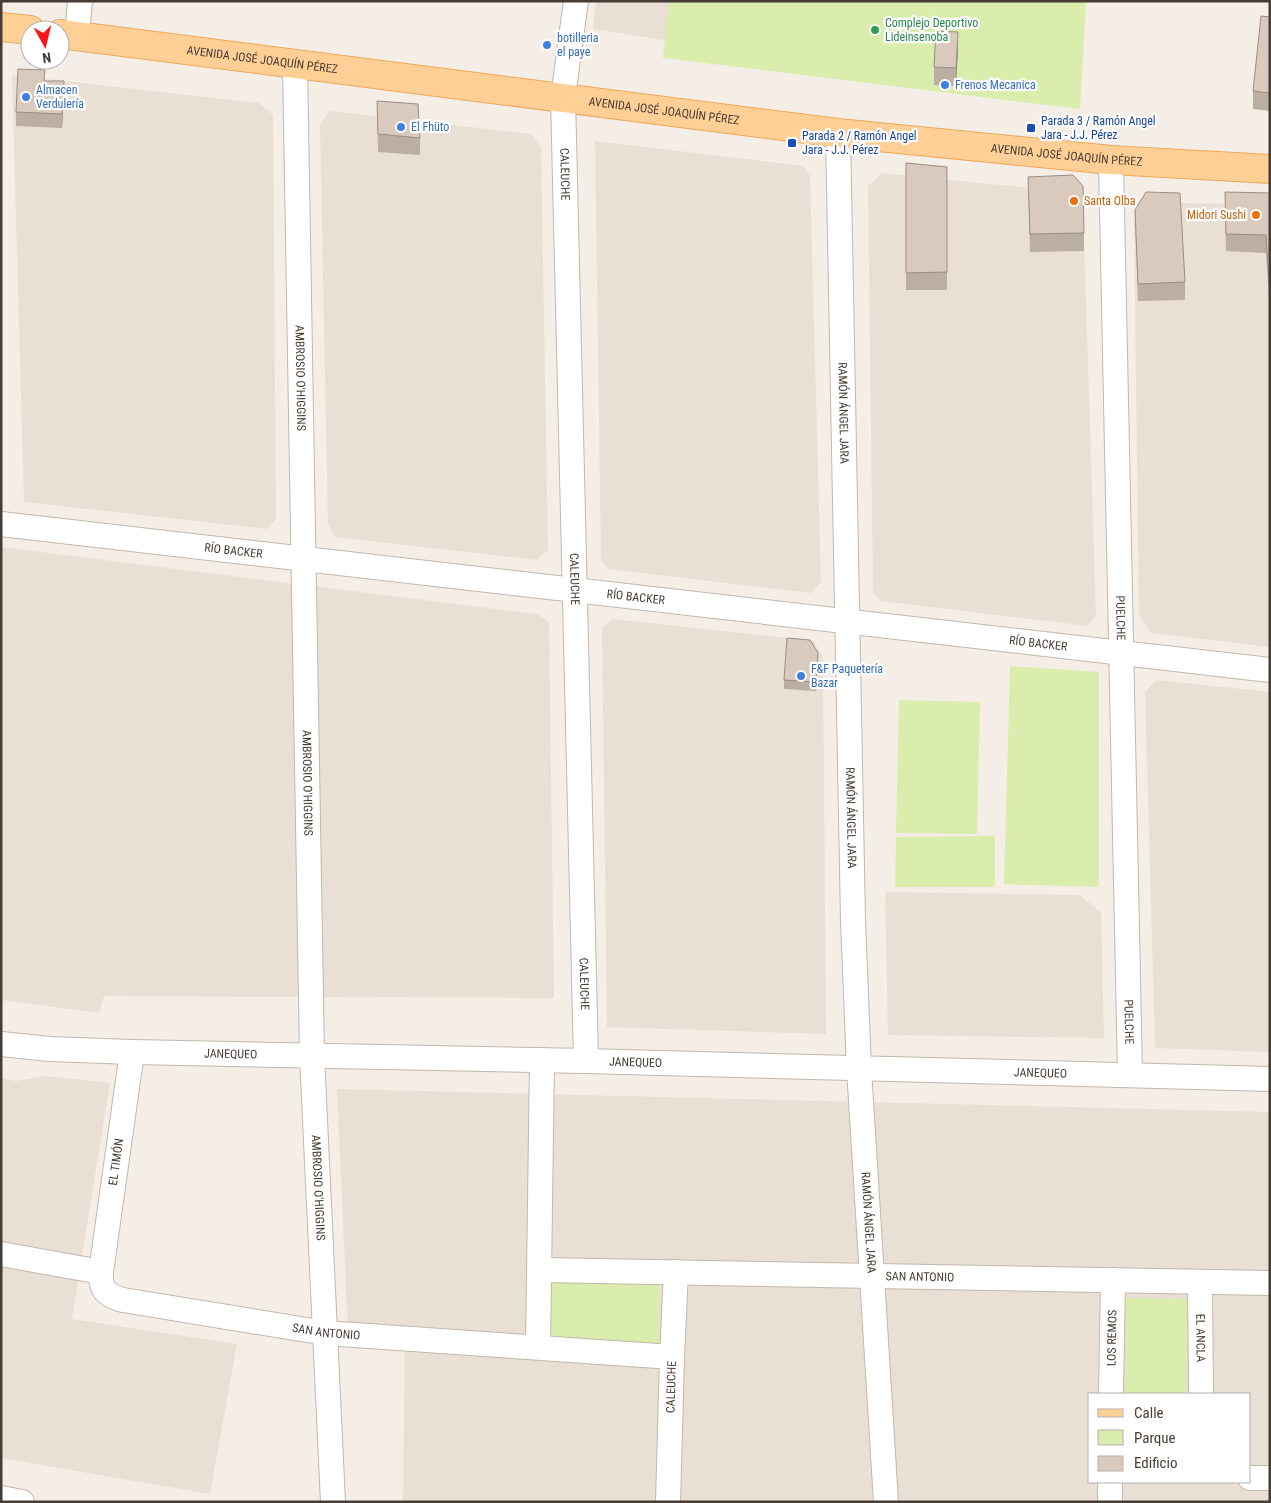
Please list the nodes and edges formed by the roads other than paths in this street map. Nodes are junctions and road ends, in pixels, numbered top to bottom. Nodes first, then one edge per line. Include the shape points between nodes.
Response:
1 (80, 1) edge
2 (576, 1) edge
3 (1, 26) edge
4 (20, 29) edge
5 (70, 29) edge
6 (70, 35) edge
7 (295, 63) junction
8 (563, 98) junction
9 (838, 133) junction
10 (1111, 160) junction
11 (1270, 169) edge
12 (1, 524) edge
13 (304, 559) junction
14 (574, 590) junction
15 (847, 622) junction
16 (1122, 654) junction
17 (1270, 670) edge
18 (1, 1044) edge
19 (132, 1052) junction
20 (312, 1056) junction
21 (542, 1060) junction
22 (586, 1061) junction
23 (859, 1069) junction
24 (1130, 1075) junction
25 (1270, 1079) edge
26 (1, 1254) edge
27 (540, 1270) junction
28 (101, 1272) junction
29 (676, 1272) junction
30 (872, 1276) junction
31 (1113, 1280) junction
32 (1200, 1282) junction
33 (1270, 1283) edge
34 (325, 1333) junction
35 (538, 1347) junction
36 (672, 1357) junction
37 (1111, 1393) edge
38 (1201, 1393) edge
39 (1251, 1478) edge
40 (1270, 1478) edge
41 (1110, 1483) edge
42 (1, 1498) edge
43 (22, 1502) edge
44 (333, 1502) edge
45 (668, 1502) edge
46 (886, 1502) edge
47 (1110, 1502) edge

1 - 5 street
2 - 8 street, CALEUCHE
3 - 4 main road
6 - 7 main road, AVENIDA JOSÉ JOAQUÍN PÉREZ
7 - 8 main road, AVENIDA JOSÉ JOAQUÍN PÉREZ
7 - 13 street, AMBROSIO O'HIGGINS
8 - 9 main road, AVENIDA JOSÉ JOAQUÍN PÉREZ
8 - 14 street, CALEUCHE
9 - 10 main road, AVENIDA JOSÉ JOAQUÍN PÉREZ
9 - 15 street, RAMÓN ÁNGEL JARA
10 - 11 main road, AVENIDA JOSÉ JOAQUÍN PÉREZ
10 - 16 street, PUELCHE
12 - 13 street, RÍO BACKER
13 - 14 street, RÍO BACKER
13 - 20 street, AMBROSIO O'HIGGINS
14 - 15 street, RÍO BACKER
14 - 22 street, CALEUCHE
15 - 16 street, RÍO BACKER
15 - 23 street, RAMÓN ÁNGEL JARA
16 - 17 street, RÍO BACKER
16 - 24 street, PUELCHE
18 - 19 street, JANEQUEO
19 - 20 street, JANEQUEO
19 - 28 street, EL TIMÓN
20 - 21 street, JANEQUEO
20 - 34 street, AMBROSIO O'HIGGINS
21 - 22 street, JANEQUEO
21 - 27 street
22 - 23 street, JANEQUEO
23 - 24 street, JANEQUEO
23 - 30 street, RAMÓN ÁNGEL JARA
24 - 25 street, JANEQUEO
26 - 28 street
27 - 29 street, SAN ANTONIO
27 - 35 street
28 - 34 street, SAN ANTONIO via 104,1289 122,1300
29 - 30 street, SAN ANTONIO
29 - 36 street, CALEUCHE
30 - 31 street, SAN ANTONIO
30 - 46 street, RAMÓN ÁNGEL JARA
31 - 32 street, SAN ANTONIO
31 - 37 street, LOS REMOS
32 - 33 street, SAN ANTONIO
32 - 38 street, EL ANCLA
34 - 35 street, SAN ANTONIO
34 - 44 street, AMBROSIO O'HIGGINS
35 - 36 street, SAN ANTONIO
36 - 45 street, CALEUCHE
39 - 40 street
41 - 47 street
42 - 43 street

